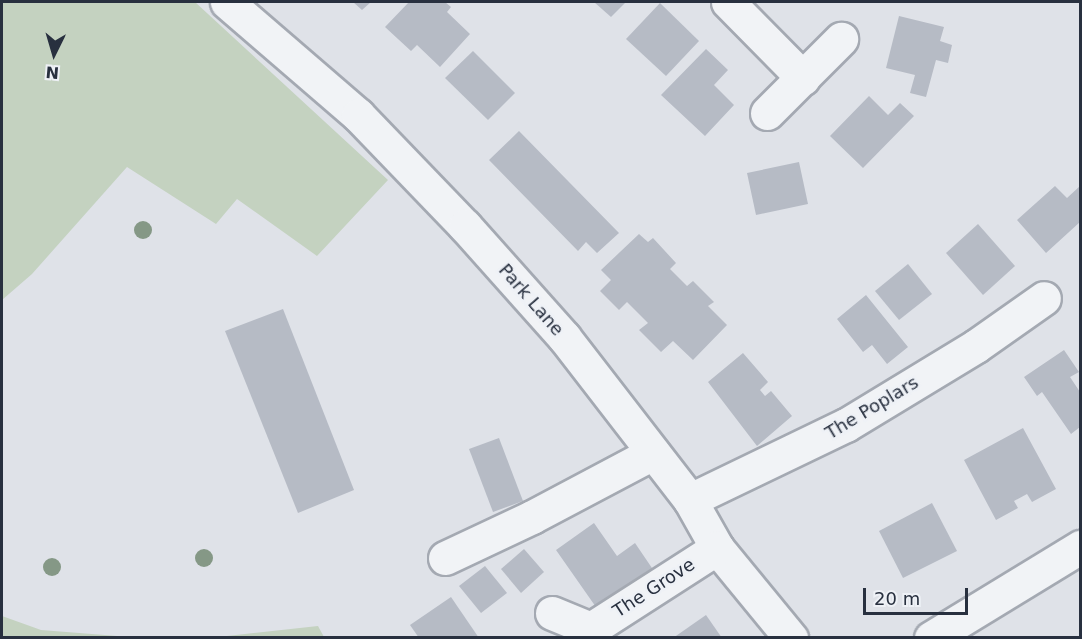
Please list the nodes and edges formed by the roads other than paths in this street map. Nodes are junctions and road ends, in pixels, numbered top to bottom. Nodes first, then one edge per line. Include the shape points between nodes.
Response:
1 (227, 2) edge
2 (728, 2) edge
3 (841, 39) dead end
4 (802, 78) junction
5 (767, 113) dead end
6 (1044, 298) dead end
7 (653, 453) junction
8 (690, 500) junction
9 (1080, 547) edge
10 (717, 548) junction
11 (445, 558) dead end
12 (552, 613) dead end
13 (591, 633) edge
14 (790, 638) edge
15 (931, 638) edge

1 - 7 street, Park Lane via 358,115 465,226 564,337
2 - 4 street
3 - 4 street
4 - 5 street
6 - 8 street, The Poplars via 976,346 846,425
7 - 8 street, Park Lane
7 - 11 street
8 - 10 street, Park Lane
9 - 15 street
10 - 13 street, The Grove
10 - 14 street, Park Lane
12 - 13 street, The Grove

